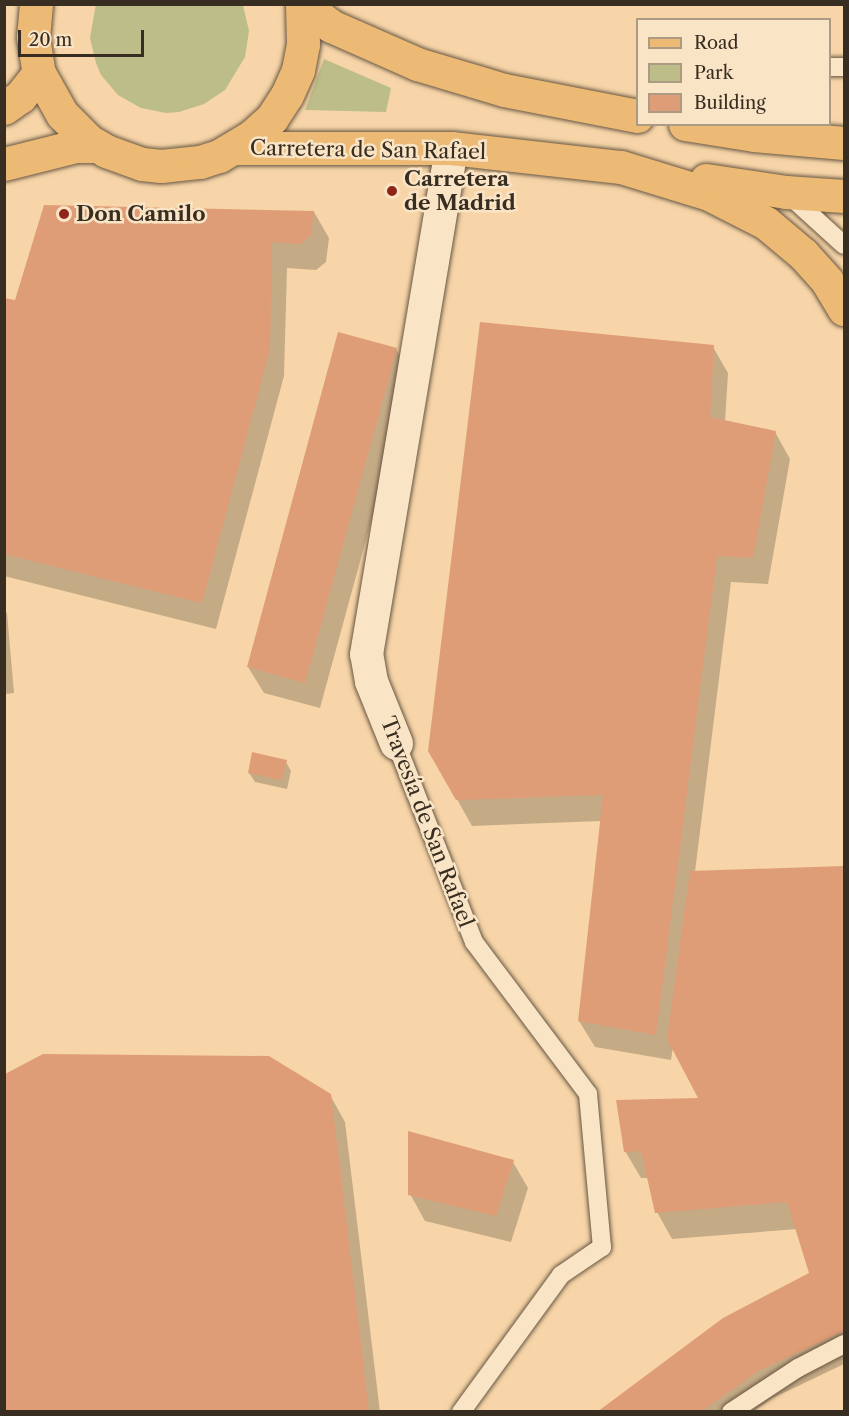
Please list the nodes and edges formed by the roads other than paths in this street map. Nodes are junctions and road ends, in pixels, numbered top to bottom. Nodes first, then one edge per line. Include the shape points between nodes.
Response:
1 (36, 4) edge
2 (302, 4) edge
3 (39, 72) junction
4 (8, 106) edge
5 (636, 116) edge
6 (698, 126) edge
7 (844, 144) edge
8 (97, 146) junction
9 (236, 148) junction
10 (451, 148) junction
11 (6, 164) edge
12 (621, 167) junction
13 (786, 192) junction
14 (844, 196) edge
15 (844, 245) edge
16 (844, 309) edge
17 (396, 743) joint
18 (844, 1344) edge
19 (461, 1412) edge
20 (731, 1412) edge

1 - 3 main road via 33,37
2 - 5 main road via 332,26 417,64 504,90
2 - 9 main road via 303,44 293,83 272,118
3 - 4 main road via 32,85
3 - 8 main road via 62,114
6 - 7 main road
8 - 9 main road via 123,158 161,166 200,162
8 - 11 main road via 62,149
9 - 10 main road, Carretera de San Rafael
10 - 12 main road, Carretera de San Rafael
10 - 17 street, Travesía de San Rafael via 366,654 371,681
12 - 13 main road
12 - 16 main road, Carretera de San Rafael via 709,194 766,222 815,267
13 - 14 main road
13 - 15 lane
17 - 19 lane, Travesía de San Rafael via 474,942 588,1094 602,1247 561,1275
18 - 20 lane via 798,1368

